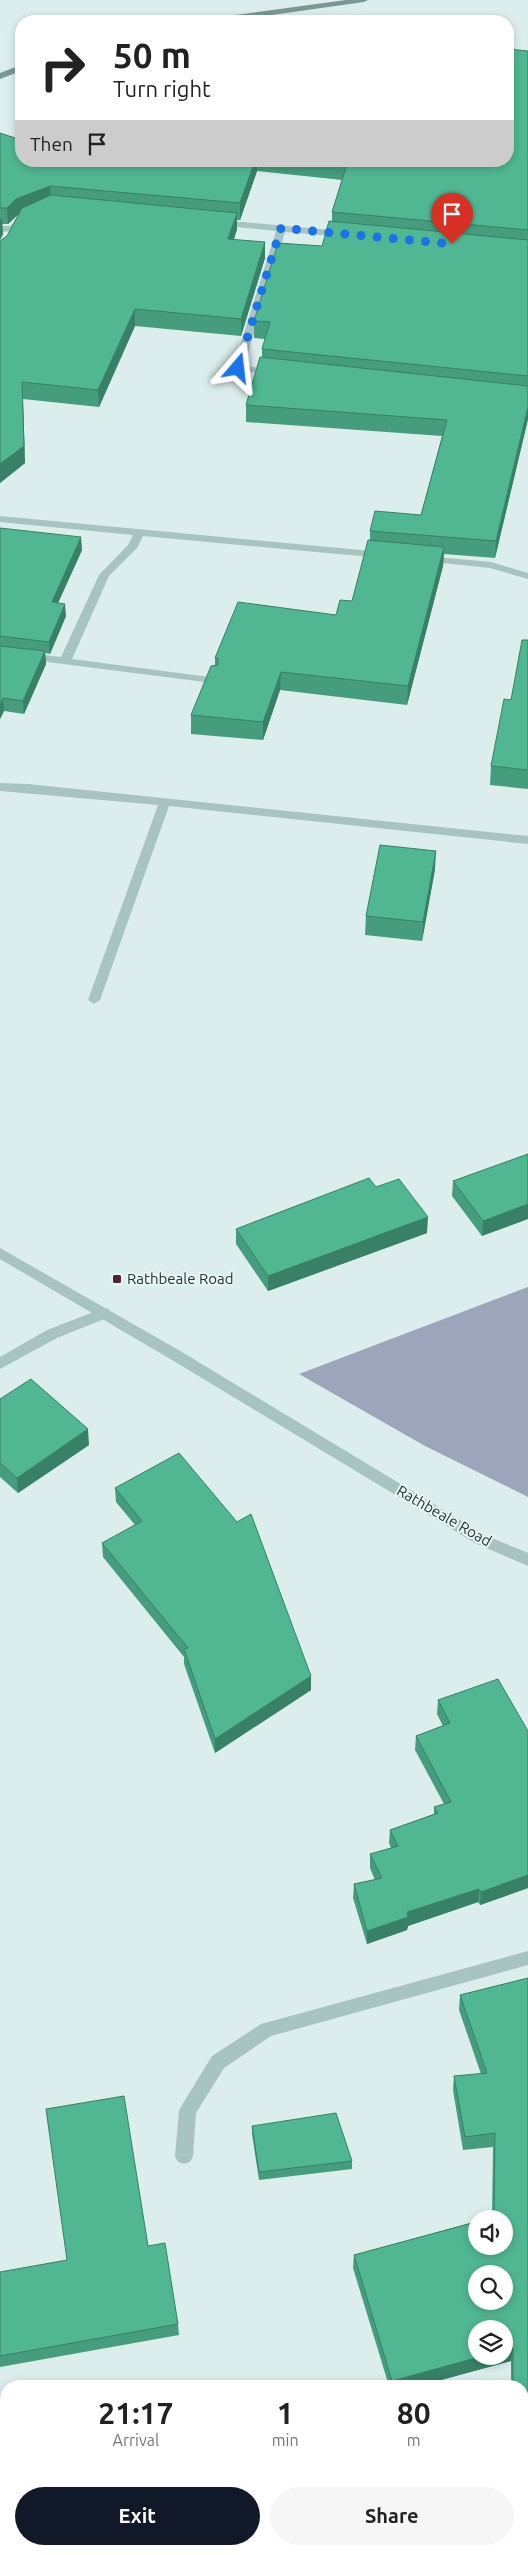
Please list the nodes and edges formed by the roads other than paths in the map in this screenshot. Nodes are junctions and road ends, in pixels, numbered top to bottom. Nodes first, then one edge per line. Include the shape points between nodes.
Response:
1 (364, 0) edge
2 (341, 1) edge
3 (251, 15) edge
4 (15, 70) edge
5 (0, 76) edge
6 (36, 213) edge
7 (214, 222) edge
8 (281, 228) junction
9 (0, 229) edge
10 (350, 235) edge
11 (287, 373) edge
12 (0, 519) edge
13 (140, 532) junction
14 (393, 556) edge
15 (413, 558) edge
16 (528, 576) edge
17 (0, 653) edge
18 (65, 661) junction
19 (213, 680) edge
20 (0, 787) edge
21 (165, 802) junction
22 (528, 840) edge
23 (94, 1000) dead end
24 (0, 1253) edge
25 (104, 1313) junction
26 (0, 1364) edge
27 (528, 1560) edge
28 (528, 1958) edge
29 (184, 2156) dead end

1 - 2 main road
2 - 3 main road
4 - 5 main road
6 - 9 street via 20,219 10,233
7 - 8 street
8 - 10 street
8 - 11 street via 238,368
12 - 13 street
13 - 14 street
13 - 18 street via 133,546 104,575
15 - 16 street via 491,565
17 - 18 street
18 - 19 street
20 - 21 street
21 - 22 street
21 - 23 street
24 - 25 street, Rathbeale Road
25 - 26 street via 52,1334
25 - 27 street, Rathbeale Road via 480,1539
28 - 29 street via 267,2028 218,2062 188,2111

